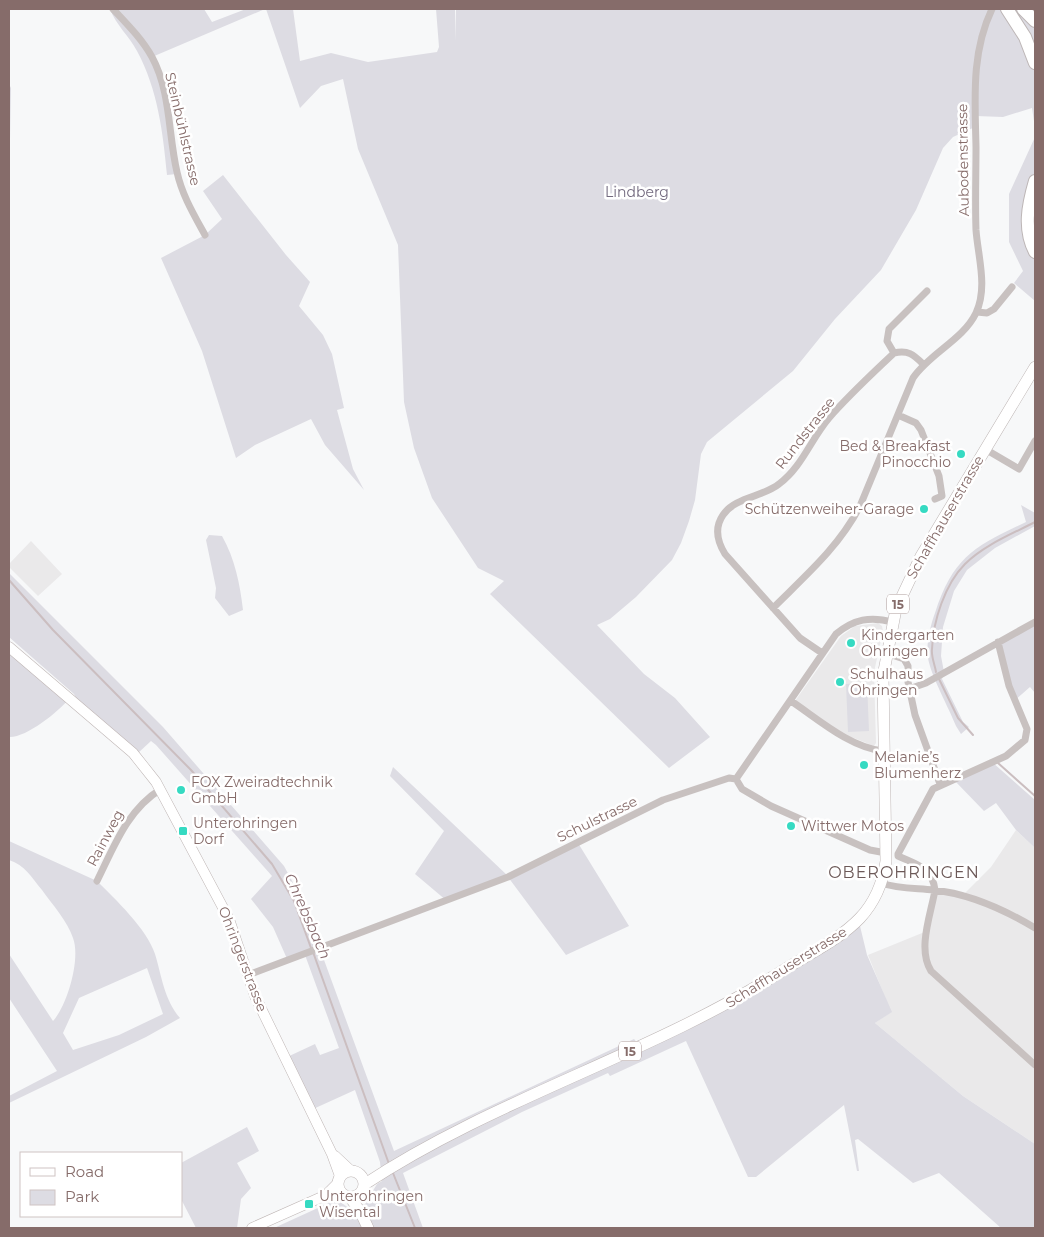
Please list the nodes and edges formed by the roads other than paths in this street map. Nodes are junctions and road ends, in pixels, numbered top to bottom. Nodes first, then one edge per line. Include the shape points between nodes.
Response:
1 (113, 9) edge
2 (1007, 9) edge
3 (1023, 9) edge
4 (988, 10) edge
5 (1035, 22) edge
6 (1035, 62) edge
7 (1035, 181) edge
8 (1035, 204) edge
9 (205, 235) dead end
10 (1035, 236) edge
11 (1035, 252) edge
12 (1012, 287) dead end
13 (927, 290) dead end
14 (977, 312) junction
15 (894, 353) junction
16 (923, 364) junction
17 (1035, 368) edge
18 (1035, 373) edge
19 (1023, 387) junction
20 (898, 415) junction
21 (1035, 441) edge
22 (984, 449) junction
23 (935, 499) dead end
24 (773, 608) junction
25 (893, 622) junction
26 (1035, 622) edge
27 (998, 642) junction
28 (9, 647) edge
29 (822, 653) junction
30 (886, 653) junction
31 (910, 689) junction
32 (791, 701) junction
33 (883, 750) junction
34 (736, 780) junction
35 (940, 784) junction
36 (160, 789) junction
37 (886, 853) junction
38 (97, 881) dead end
39 (881, 883) junction
40 (935, 890) junction
41 (1035, 928) edge
42 (248, 975) junction
43 (1035, 1065) edge
44 (363, 1179) junction
45 (346, 1186) junction
46 (252, 1228) edge
47 (368, 1228) edge

1 - 9 street, Steinbühlstrasse via 152,57 168,110 177,174
2 - 6 highway via 1025,37
3 - 5 highway
4 - 14 street, Aubodenstrasse via 975,72 976,231 982,289
7 - 11 highway via 1028,220
8 - 10 highway
12 - 14 street, Aubodenstrasse via 987,313
13 - 15 street via 889,329 887,341
14 - 16 street, Aubodenstrasse via 965,329
15 - 16 street via 912,353
15 - 24 street, Rundstrasse via 829,418 787,478 730,508 719,521 718,543
16 - 20 street, Aubodenstrasse via 913,378
17 - 19 main road, Schaffhauserstrasse / 15
18 - 19 main road, Schaffhauserstrasse / 15
19 - 22 main road, Schaffhauserstrasse / 15
20 - 23 street via 916,423 921,430 939,476 942,496
20 - 24 street, Aubodenstrasse via 850,526 835,546
21 - 22 street via 1019,469
22 - 25 main road, Schaffhauserstrasse / 15 via 913,570
24 - 29 street, Rundstrasse via 800,638
25 - 29 street via 876,618 848,624
25 - 30 main road, Schaffhauserstrasse / 15
26 - 27 street
27 - 31 street
27 - 35 street via 1009,686 1028,734 1026,740 1006,756
28 - 36 main road, Ohringerstrasse via 133,753
29 - 32 street
30 - 31 street via 904,659 908,666
30 - 33 main road, Schaffhauserstrasse / 15 via 882,688
31 - 35 street via 919,729
32 - 33 street via 855,742
32 - 34 street
33 - 37 main road, Schaffhauserstrasse / 15
34 - 37 street via 742,789 771,806 870,850
34 - 42 street, Schulstrasse via 729,778 664,800 508,876
35 - 40 street via 928,794 898,854 930,872
36 - 38 street, Rainweg via 144,800 129,817
36 - 42 main road, Ohringerstrasse via 229,919
37 - 39 main road, Schaffhauserstrasse / 15
39 - 40 street via 895,888
39 - 44 main road, Schaffhauserstrasse / 15 via 870,906 852,925 737,998
40 - 41 street via 983,902
40 - 43 street via 924,952 926,963 942,982
42 - 45 main road, Ohringerstrasse
44 - 45 main road
44 - 45 main road
45 - 46 main road
45 - 47 main road

